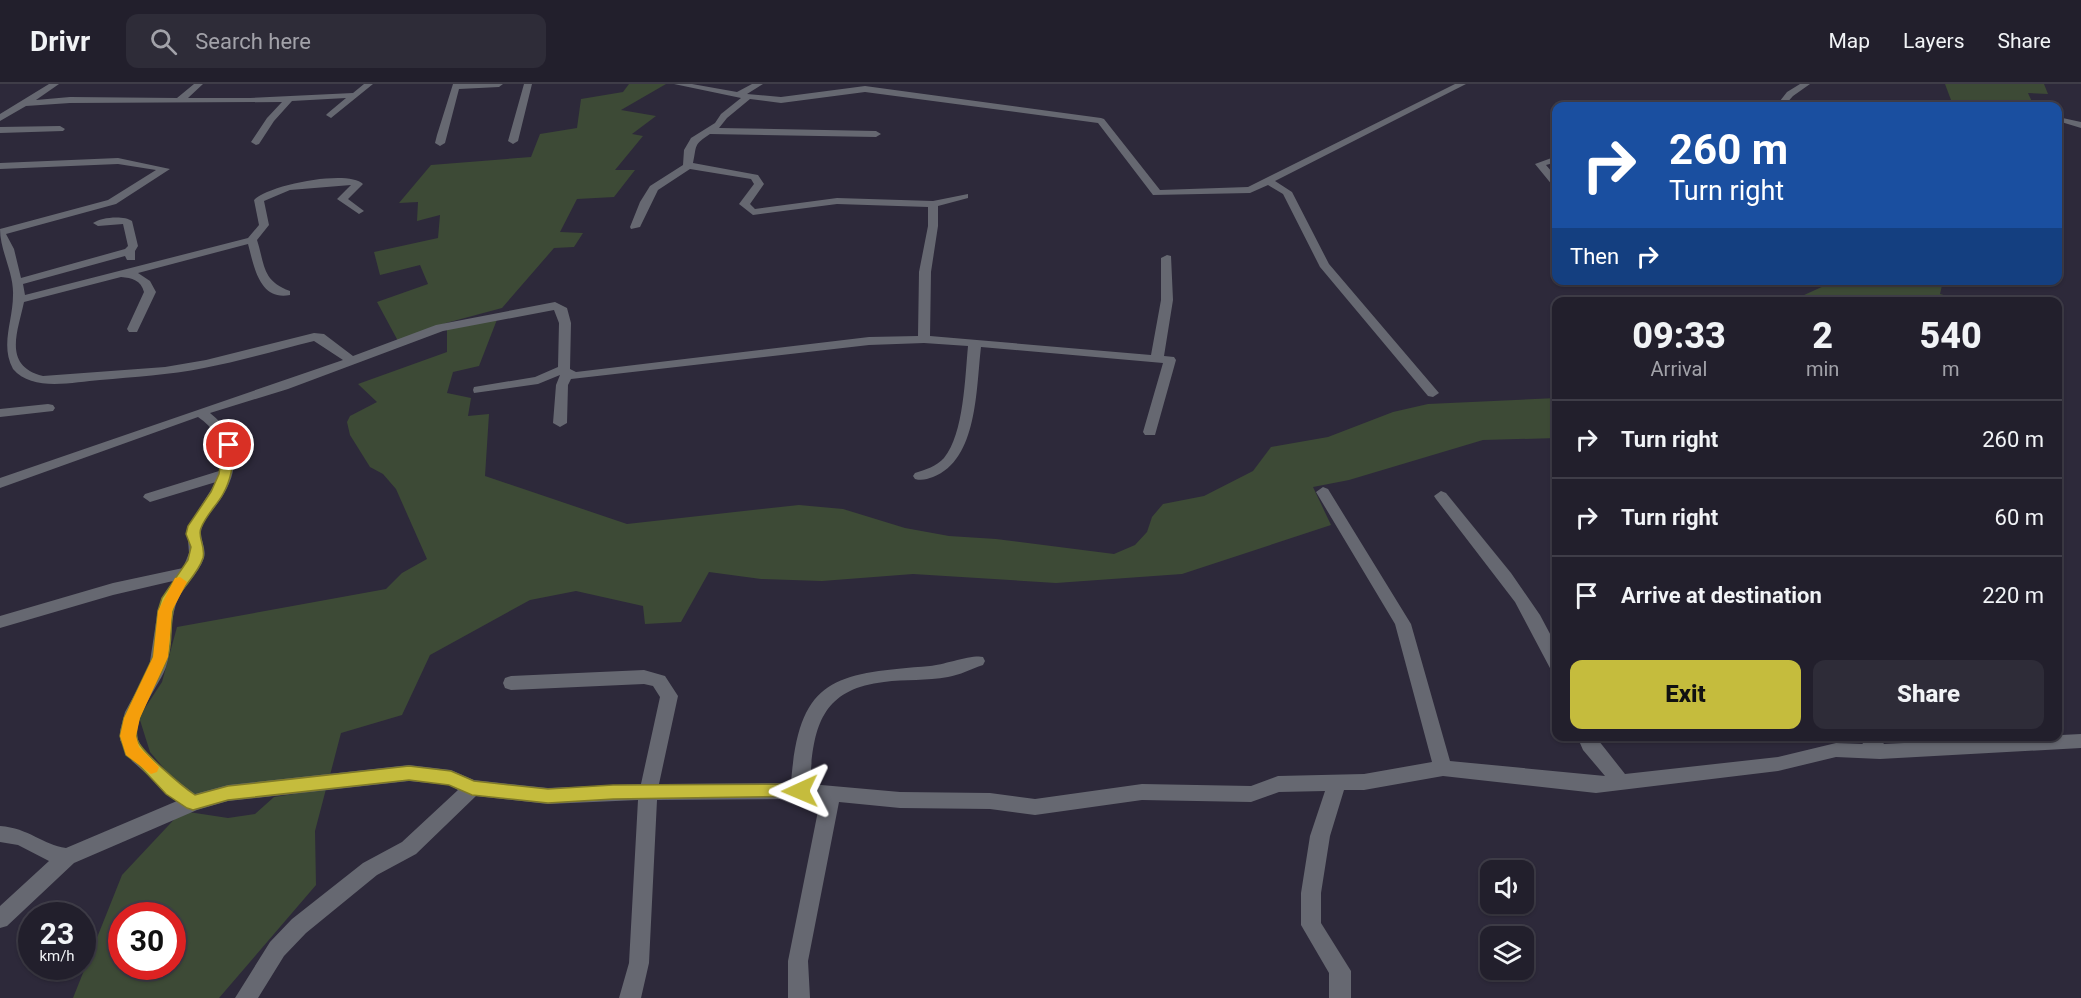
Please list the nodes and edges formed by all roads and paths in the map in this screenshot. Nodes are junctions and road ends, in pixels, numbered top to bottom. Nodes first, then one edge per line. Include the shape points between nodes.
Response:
1 (56, 84) edge
2 (199, 84) edge
3 (369, 84) edge
4 (499, 84) edge
5 (528, 84) edge
6 (678, 84) edge
7 (759, 84) edge
8 (1462, 84) edge
9 (1806, 84) edge
10 (456, 85) edge
11 (356, 95) junction
12 (738, 95) junction
13 (748, 97) junction
14 (290, 99) junction
15 (180, 100) junction
16 (1783, 102) edge
17 (26, 103) junction
18 (331, 115) dead end
19 (0, 118) edge
20 (2062, 120) edge
21 (2081, 125) edge
22 (60, 129) dead end
23 (0, 130) edge
24 (709, 131) junction
25 (876, 134) dead end
26 (513, 141) dead end
27 (256, 142) dead end
28 (440, 143) dead end
29 (1552, 160) edge
30 (689, 165) junction
31 (0, 166) edge
32 (1552, 178) edge
33 (1268, 181) junction
34 (964, 196) dead end
35 (933, 204) junction
36 (359, 211) dead end
37 (98, 223) dead end
38 (635, 227) dead end
39 (0, 232) edge
40 (252, 240) junction
41 (129, 251) junction
42 (1167, 258) dead end
43 (134, 270) junction
44 (121, 274) junction
45 (19, 282) junction
46 (286, 293) dead end
47 (19, 300) junction
48 (133, 329) dead end
49 (924, 339) junction
50 (975, 343) junction
51 (1157, 358) junction
52 (351, 360) junction
53 (566, 372) junction
54 (479, 390) dead end
55 (1432, 393) dead end
56 (48, 408) dead end
57 (0, 412) edge
58 (200, 412) junction
59 (560, 423) dead end
60 (1150, 432) dead end
61 (225, 474) junction
62 (920, 476) dead end
63 (0, 483) edge
64 (1323, 492) dead end
65 (1441, 496) dead end
66 (150, 497) dead end
67 (185, 573) junction
68 (0, 622) edge
69 (1552, 652) edge
70 (977, 661) dead end
71 (511, 683) dead end
72 (1588, 741) edge
73 (1871, 741) edge
74 (2081, 741) edge
75 (1880, 753) junction
76 (1443, 768) junction
77 (1619, 780) junction
78 (1337, 783) junction
79 (472, 788) junction
80 (800, 791) junction
81 (648, 794) junction
82 (831, 794) junction
83 (193, 803) junction
84 (0, 834) edge
85 (67, 857) junction
86 (0, 920) edge
87 (246, 998) edge
88 (630, 998) edge
89 (799, 998) edge
90 (1340, 998) edge

1 - 17 street
2 - 15 street
3 - 11 street
4 - 10 street
5 - 26 street
6 - 12 street
7 - 12 street
8 - 33 street
9 - 16 street
10 - 28 street via 451,108 443,120
11 - 14 street
11 - 18 street
12 - 13 street
13 - 24 street
13 - 33 street via 786,100 865,89 1101,120 1157,193 1250,190
14 - 15 street
14 - 27 street
15 - 17 street
17 - 19 street
20 - 21 street
22 - 23 street
24 - 25 street
24 - 30 street via 690,144
29 - 32 street via 1540,164
30 - 35 street via 710,172 755,177 759,184 744,204 753,212 837,201
30 - 38 street via 653,190
31 - 39 street via 118,161 165,169 112,202
33 - 55 street via 1287,192 1324,265
34 - 35 street
35 - 49 street via 936,220 930,234 926,269
36 - 40 street via 342,199 356,188 355,182 314,184 271,193 259,200 264,225
37 - 41 street via 127,221 132,246
39 - 45 street via 11,250
40 - 43 street
40 - 46 street via 262,279
41 - 43 street
41 - 45 street
42 - 51 street via 1167,300
43 - 44 street
44 - 47 street
44 - 48 street via 136,275 149,286 150,292
45 - 47 street
47 - 52 street via 9,347 15,366 39,381 165,371 314,337 320,337
49 - 50 street
49 - 53 street via 869,341 576,376
50 - 51 street
50 - 62 street via 965,426 950,461
51 - 60 street via 1170,360
52 - 53 street via 440,327 555,306 561,308 565,323
52 - 58 street
53 - 54 street
53 - 59 street
56 - 57 street
58 - 61 street via 224,431 229,445
58 - 63 street
61 - 66 street
61 - 67 street via 195,526 193,534 198,547 195,561
64 - 76 street via 1403,624
65 - 69 street via 1490,555
67 - 68 street
67 - 83 street via 169,598 161,657 132,718 128,736 132,751
70 - 80 street via 949,670 866,677 841,685 820,703 806,733
71 - 81 street via 644,677 658,681 669,696
72 - 77 street
73 - 75 street
74 - 75 street
75 - 77 street via 1836,750 1778,764
76 - 77 street via 1596,785
76 - 78 street
78 - 82 street via 1278,784 1251,794 1142,792 1035,807 990,801
78 - 90 street via 1320,836 1311,893 1311,925 1340,971
79 - 81 street via 548,796
79 - 83 street via 451,778 409,773 228,793
79 - 87 street via 427,834 370,869 299,926 277,949
80 - 81 street
80 - 82 street
81 - 88 street via 639,963
82 - 89 street via 798,961
83 - 85 street
84 - 85 street via 15,834 57,857
85 - 86 street

